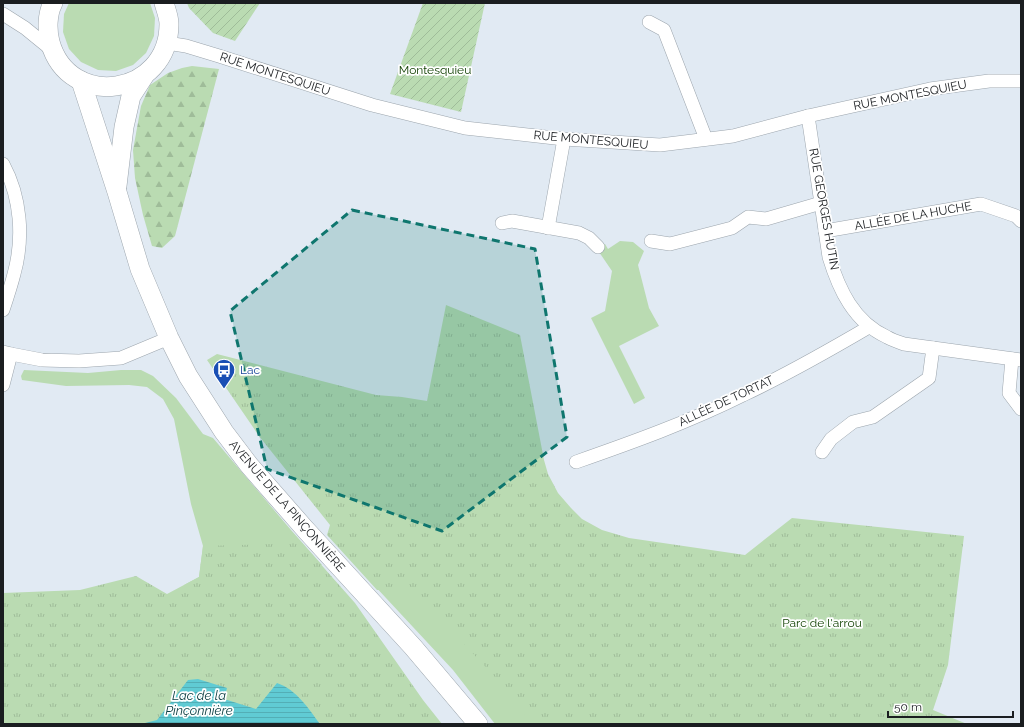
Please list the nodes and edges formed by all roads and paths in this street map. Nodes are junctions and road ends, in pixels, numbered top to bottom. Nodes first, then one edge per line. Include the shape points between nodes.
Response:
1 (53, 3) edge
2 (164, 3) edge
3 (3, 14) edge
4 (649, 22) dead end
5 (167, 43) junction
6 (52, 50) junction
7 (144, 76) junction
8 (1021, 80) edge
9 (81, 81) junction
10 (808, 116) junction
11 (564, 138) junction
12 (706, 139) junction
13 (3, 164) edge
14 (117, 192) junction
15 (821, 203) junction
16 (1021, 221) edge
17 (502, 222) dead end
18 (548, 228) junction
19 (825, 231) junction
20 (652, 241) dead end
21 (598, 247) dead end
22 (3, 310) edge
23 (869, 326) junction
24 (169, 338) junction
25 (933, 348) junction
26 (7, 353) edge
27 (1016, 360) edge
28 (3, 385) edge
29 (1021, 408) edge
30 (822, 452) dead end
31 (576, 462) dead end
32 (478, 724) edge

1 - 6 main road via 48,21 48,36
2 - 5 main road via 169,23
3 - 6 street
4 - 12 street via 664,30
5 - 7 main road via 158,61
5 - 11 street, RUE MONTESQUIEU via 186,46 372,105 465,128
6 - 9 main road via 69,73
7 - 9 main road via 124,85 110,87
7 - 14 main road, AVENUE DE LA PINÇONNIÈRE via 131,96 124,127
8 - 10 street, RUE MONTESQUIEU via 989,81 930,89
9 - 14 main road, AVENUE DE LA PINÇONNIÈRE
10 - 12 street, RUE MONTESQUIEU via 733,136
10 - 15 street, RUE GEORGES HUTIN
11 - 12 street, RUE MONTESQUIEU via 660,146
11 - 18 street
13 - 22 street via 14,189 20,235 14,273
14 - 24 main road, AVENUE DE LA PINÇONNIÈRE via 140,269
15 - 19 street, RUE GEORGES HUTIN
15 - 20 street via 766,219 748,217 732,228 670,244
16 - 19 street, ALLÉE DE LA HUCHE via 1016,216 981,204
17 - 18 street via 512,221
18 - 21 street via 579,233
19 - 23 street, RUE GEORGES HUTIN via 829,258 844,296 854,312
23 - 25 street, RUE GEORGES HUTIN via 886,337 904,344
23 - 31 street, ALLÉE DE TORTAT via 743,396 655,434
24 - 26 street via 122,358 42,360
24 - 32 main road, AVENUE DE LA PINÇONNIÈRE via 188,376 249,465 418,653
25 - 27 street, RUE GEORGES HUTIN
25 - 30 street via 929,378 873,417 853,422 831,439
26 - 28 street
27 - 29 street via 1009,393

